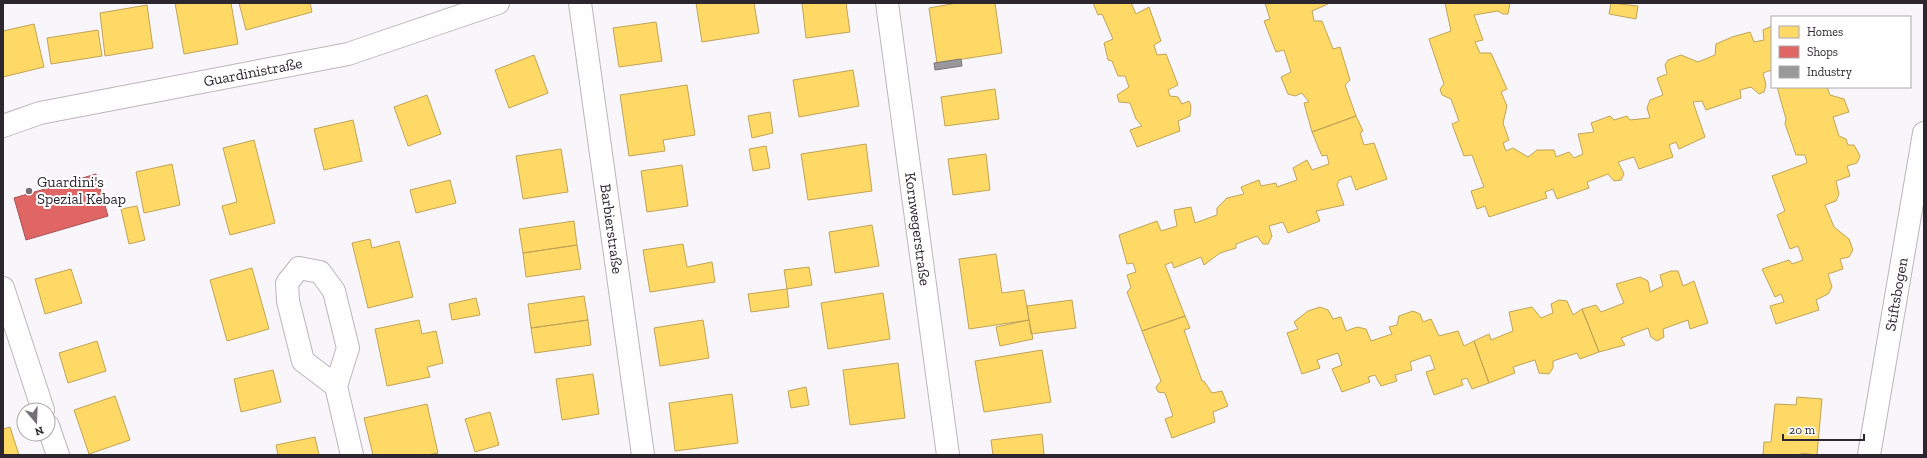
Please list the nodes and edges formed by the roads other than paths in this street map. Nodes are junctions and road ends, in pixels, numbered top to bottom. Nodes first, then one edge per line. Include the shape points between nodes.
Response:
1 (498, 3) edge
2 (580, 3) edge
3 (887, 3) edge
4 (3, 126) edge
5 (1924, 133) edge
6 (3, 288) edge
7 (336, 386) junction
8 (40, 402) edge
9 (54, 442) edge
10 (58, 455) edge
11 (352, 455) edge
12 (643, 455) edge
13 (948, 455) edge
14 (1869, 455) edge

1 - 4 street, Guardinistraße via 348,54 40,113
2 - 12 street, Barbierstraße
3 - 13 street, Kornwegerstraße
5 - 14 street, Stiftsbogen
6 - 8 street
7 - 7 street via 348,348 334,291 320,272 299,268 288,283 288,301 303,361
7 - 11 street
9 - 10 street

